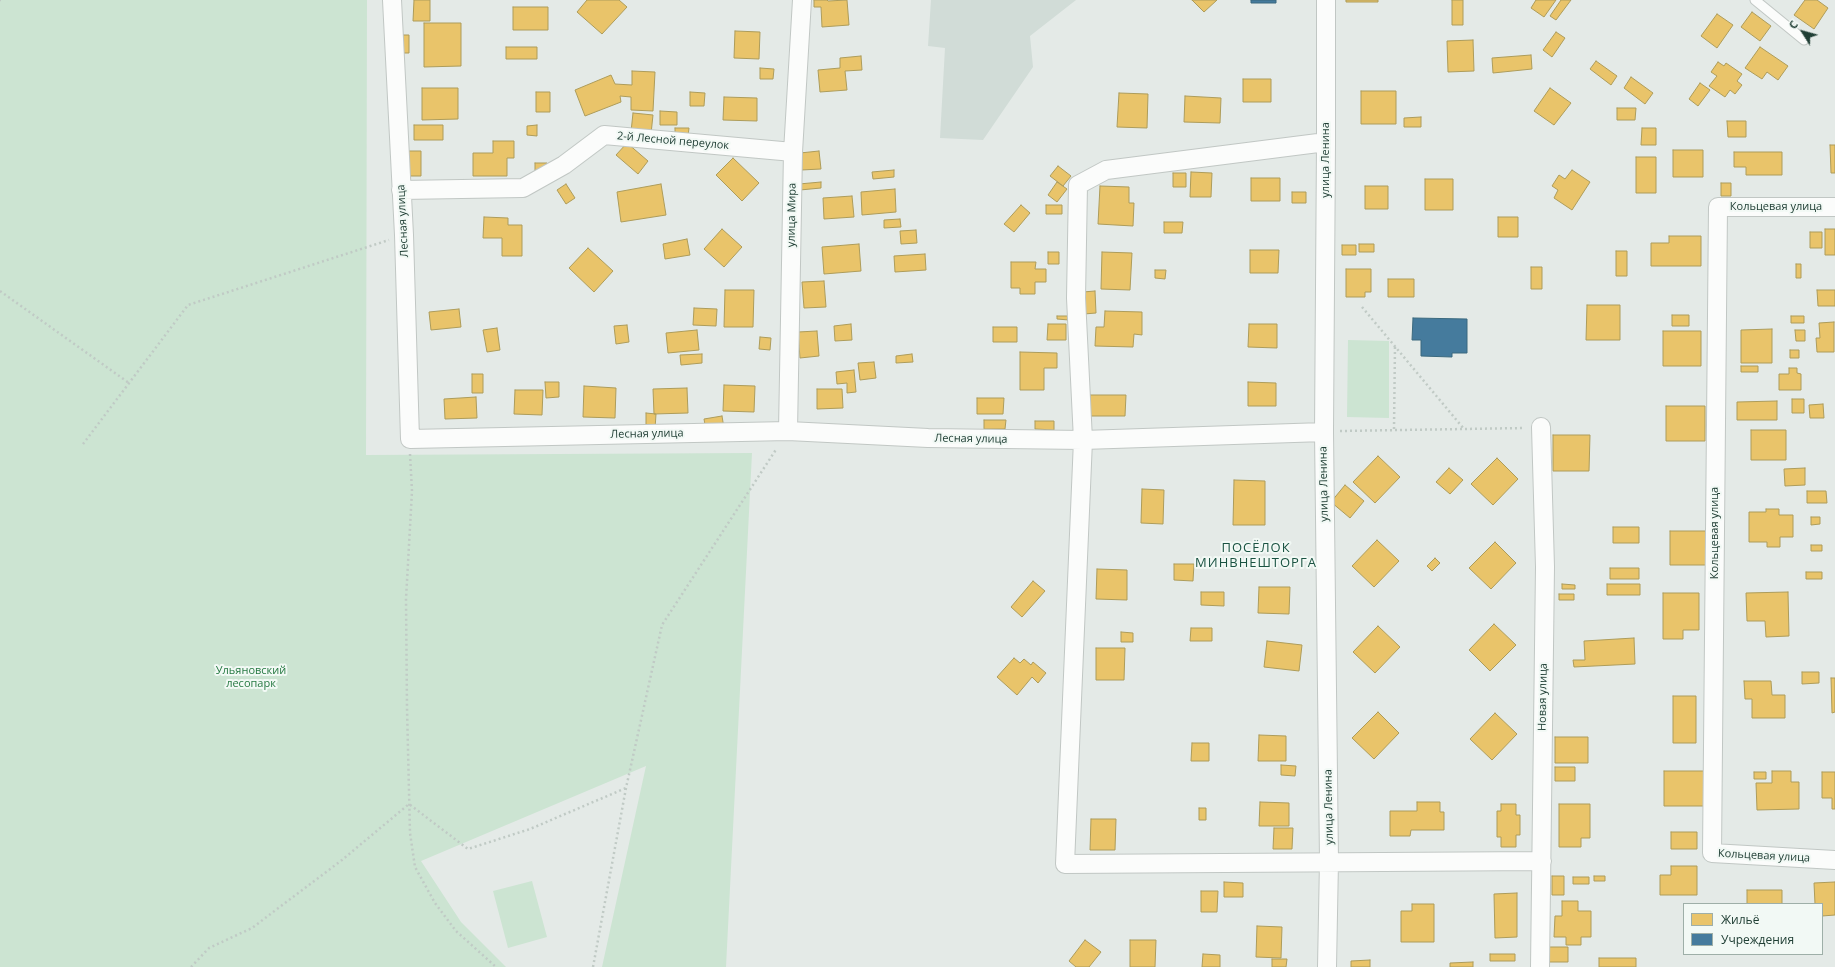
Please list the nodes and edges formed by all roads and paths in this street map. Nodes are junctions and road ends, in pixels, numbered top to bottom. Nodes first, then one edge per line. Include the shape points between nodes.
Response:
1 (392, 0) edge
2 (802, 0) edge
3 (1326, 0) edge
4 (1754, 0) edge
5 (1804, 40) dead end
6 (1326, 142) junction
7 (793, 152) junction
8 (401, 190) junction
9 (1835, 207) edge
10 (404, 235) junction
11 (0, 291) edge
12 (1362, 307) dead end
13 (1394, 346) junction
14 (129, 383) junction
15 (1541, 427) joint
16 (1394, 429) junction
17 (1465, 429) junction
18 (788, 431) junction
19 (1324, 432) junction
20 (410, 439) junction
21 (1083, 440) junction
22 (83, 444) dead end
23 (626, 788) junction
24 (409, 804) junction
25 (1835, 860) edge
26 (1329, 861) junction
27 (1542, 861) junction
28 (191, 967) edge
29 (496, 967) edge
30 (593, 967) edge
31 (1327, 967) edge
32 (1540, 967) edge

1 - 8 street, Лесная улица
2 - 7 street, улица Мира
3 - 6 street, улица Ленина
4 - 5 lane
6 - 19 street, улица Ленина
6 - 21 street via 1106,170 1078,186 1076,298
7 - 8 street, 2-й Лесной переулок via 604,135 564,165 523,188
7 - 18 street, улица Мира
8 - 10 street, Лесная улица
9 - 25 street, Кольцевая улица via 1718,207 1712,853
10 - 14 path via 188,305
10 - 20 street, Лесная улица
11 - 14 path
12 - 13 path
13 - 16 path
13 - 17 path
14 - 22 path
15 - 17 path
15 - 27 street, Новая улица via 1545,567
16 - 17 path
16 - 19 path
18 - 20 street, Лесная улица
18 - 21 street, Лесная улица via 928,438
18 - 23 path via 662,625
19 - 21 street, Лесная улица
19 - 26 street, улица Ленина
20 - 24 path via 412,492 406,599
21 - 26 street via 1065,864
23 - 24 path via 530,829 468,849
23 - 30 path
24 - 28 path via 342,860 252,928 209,948
24 - 29 path via 415,867 435,903 456,931
26 - 27 street
26 - 31 street, улица Ленина
27 - 32 street, Новая улица

